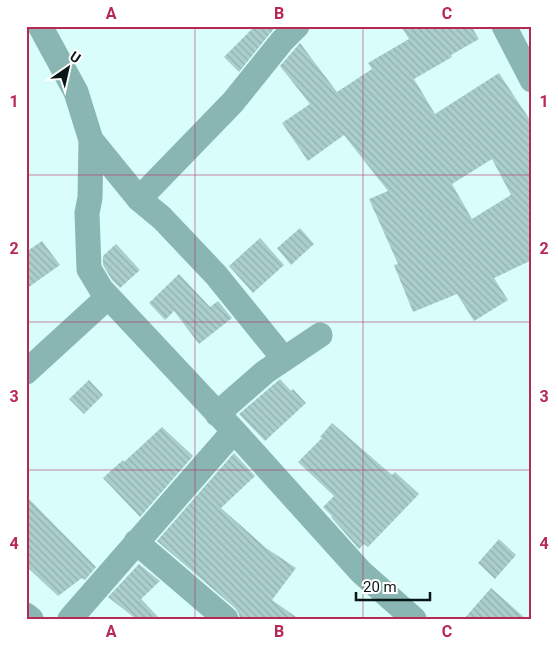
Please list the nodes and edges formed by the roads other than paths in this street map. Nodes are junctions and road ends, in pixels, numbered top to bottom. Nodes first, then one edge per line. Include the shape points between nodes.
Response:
1 (40, 26) edge
2 (297, 26) edge
3 (504, 26) edge
4 (532, 80) edge
5 (91, 140) junction
6 (139, 199) junction
7 (108, 297) junction
8 (320, 335) dead end
9 (284, 359) junction
10 (26, 372) edge
11 (226, 422) junction
12 (136, 542) junction
13 (26, 615) edge
14 (30, 619) edge
15 (70, 619) edge
16 (226, 619) edge
17 (414, 619) edge

1 - 5 street via 76,92
2 - 6 street via 233,102
3 - 4 street
5 - 6 street
5 - 7 street via 87,213 89,269
6 - 9 street via 162,218 216,275
7 - 10 street
7 - 11 street
8 - 9 street
9 - 11 street via 265,372
11 - 12 street
11 - 17 street via 361,572
12 - 15 street
12 - 16 street
13 - 14 street

